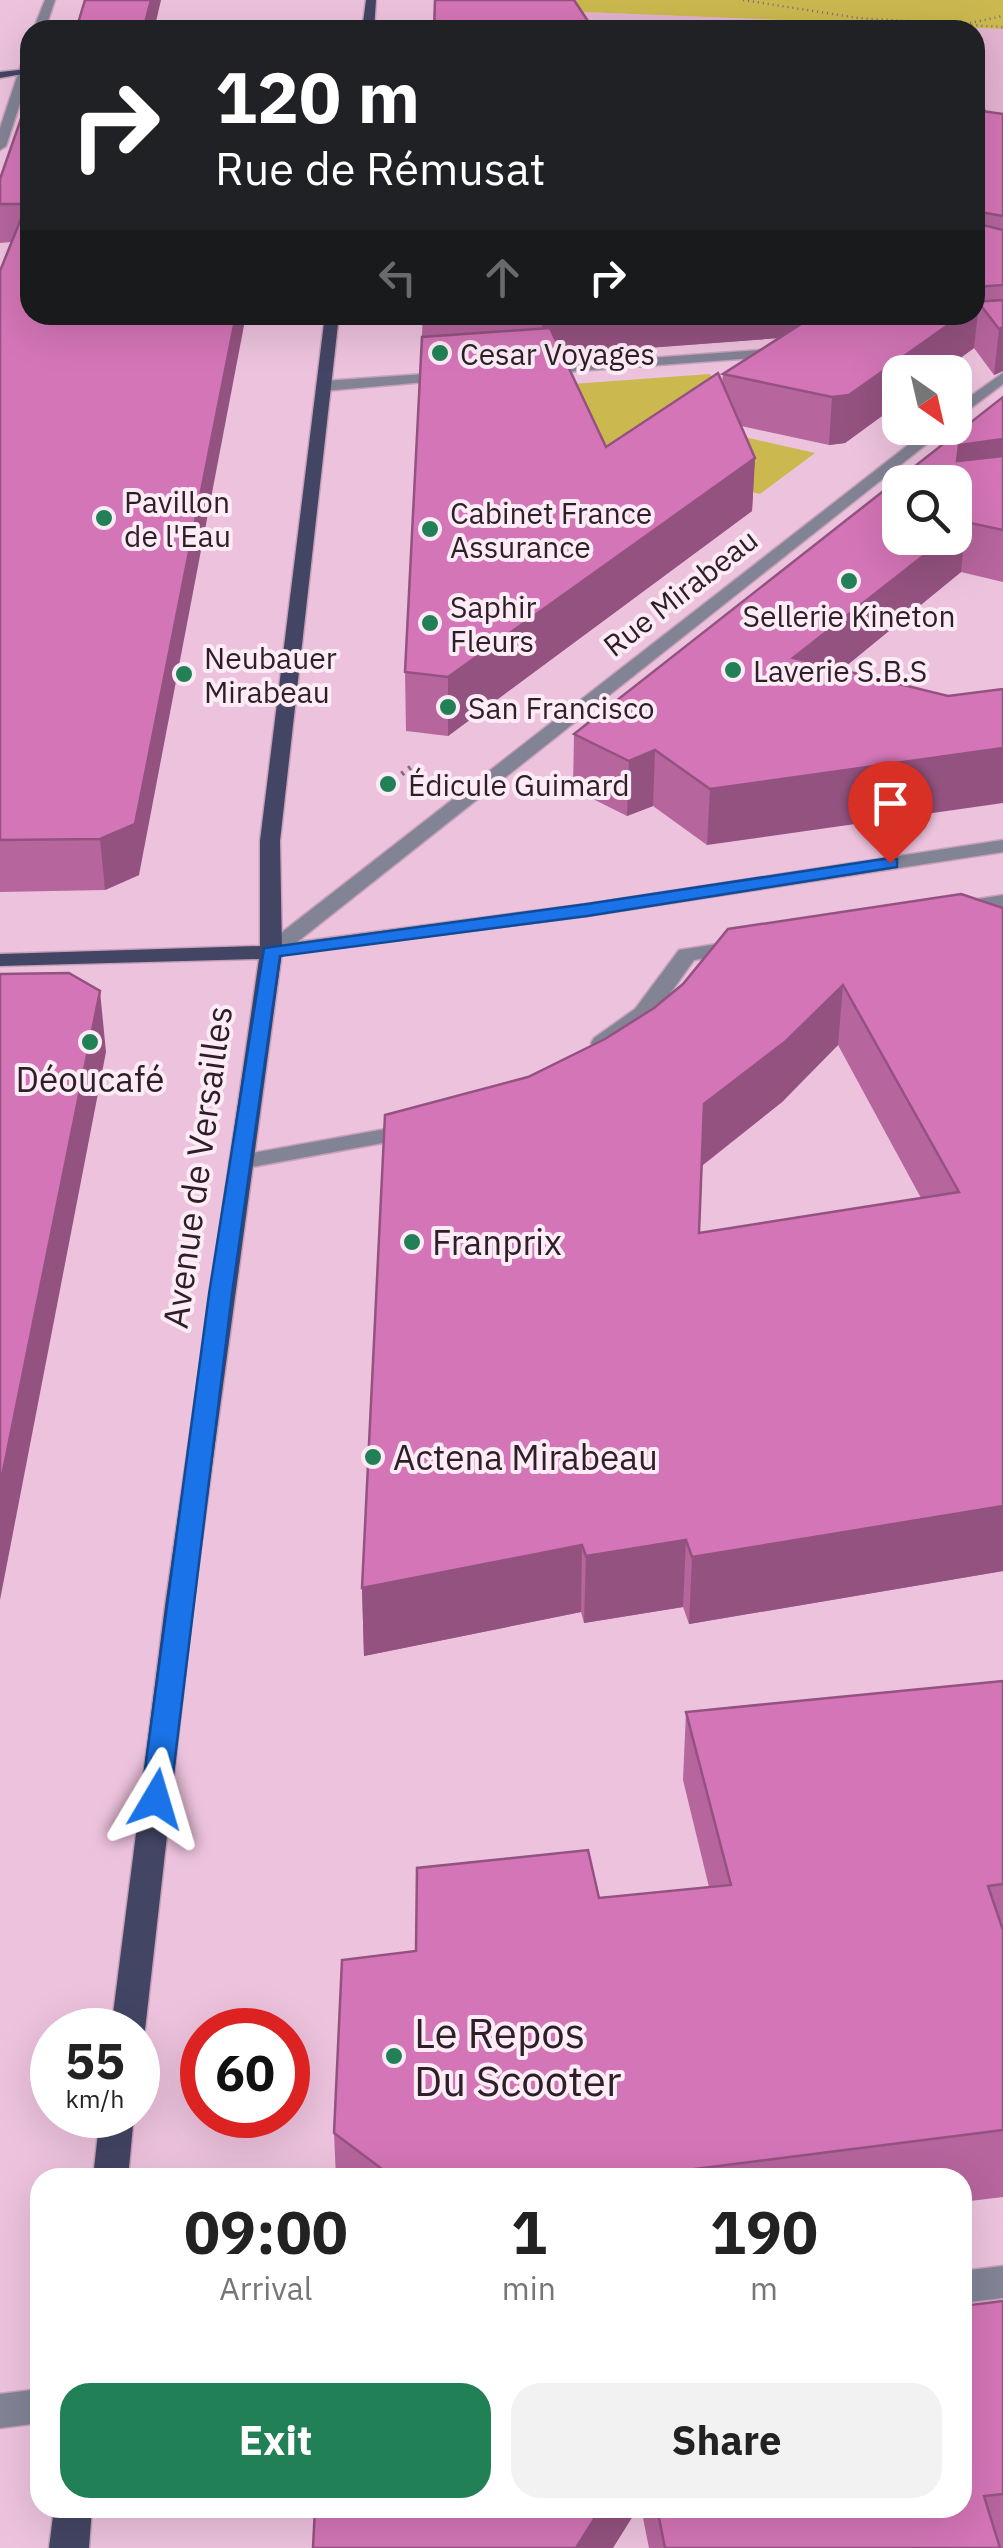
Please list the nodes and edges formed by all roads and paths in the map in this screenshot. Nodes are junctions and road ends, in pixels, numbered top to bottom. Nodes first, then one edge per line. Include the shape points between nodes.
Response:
1 (743, 0) edge
2 (893, 20) edge
3 (20, 91) edge
4 (0, 146) edge
5 (331, 325) edge
6 (808, 350) edge
7 (517, 372) edge
8 (478, 374) edge
9 (1003, 377) edge
10 (324, 386) junction
11 (972, 402) edge
12 (916, 445) edge
13 (862, 512) edge
14 (824, 516) junction
15 (411, 767) dead end
16 (388, 784) dead end
17 (1003, 846) edge
18 (1003, 901) edge
19 (936, 912) edge
20 (764, 942) edge
21 (270, 952) junction
22 (0, 960) edge
23 (583, 1057) edge
24 (438, 1123) edge
25 (241, 1162) junction
26 (131, 2008) edge
27 (115, 2138) edge
28 (111, 2168) edge
29 (1003, 2282) edge
30 (972, 2286) edge
31 (30, 2407) edge
32 (0, 2411) edge
33 (72, 2518) edge
34 (68, 2548) edge

1 - 2 path
3 - 4 street
5 - 10 main road, Avenue de Versailles
6 - 7 street
8 - 10 street
9 - 11 street
10 - 21 main road, Avenue de Versailles via 270,840
12 - 14 street, Rue Mirabeau
13 - 14 street
14 - 21 street, Rue Mirabeau
15 - 16 path
17 - 21 street
18 - 19 street
20 - 23 street via 687,955 642,1014
21 - 22 main road
21 - 25 main road, Avenue de Versailles
24 - 25 street
25 - 26 main road, Avenue de Versailles
27 - 28 main road
29 - 30 street
31 - 32 street
33 - 34 main road

